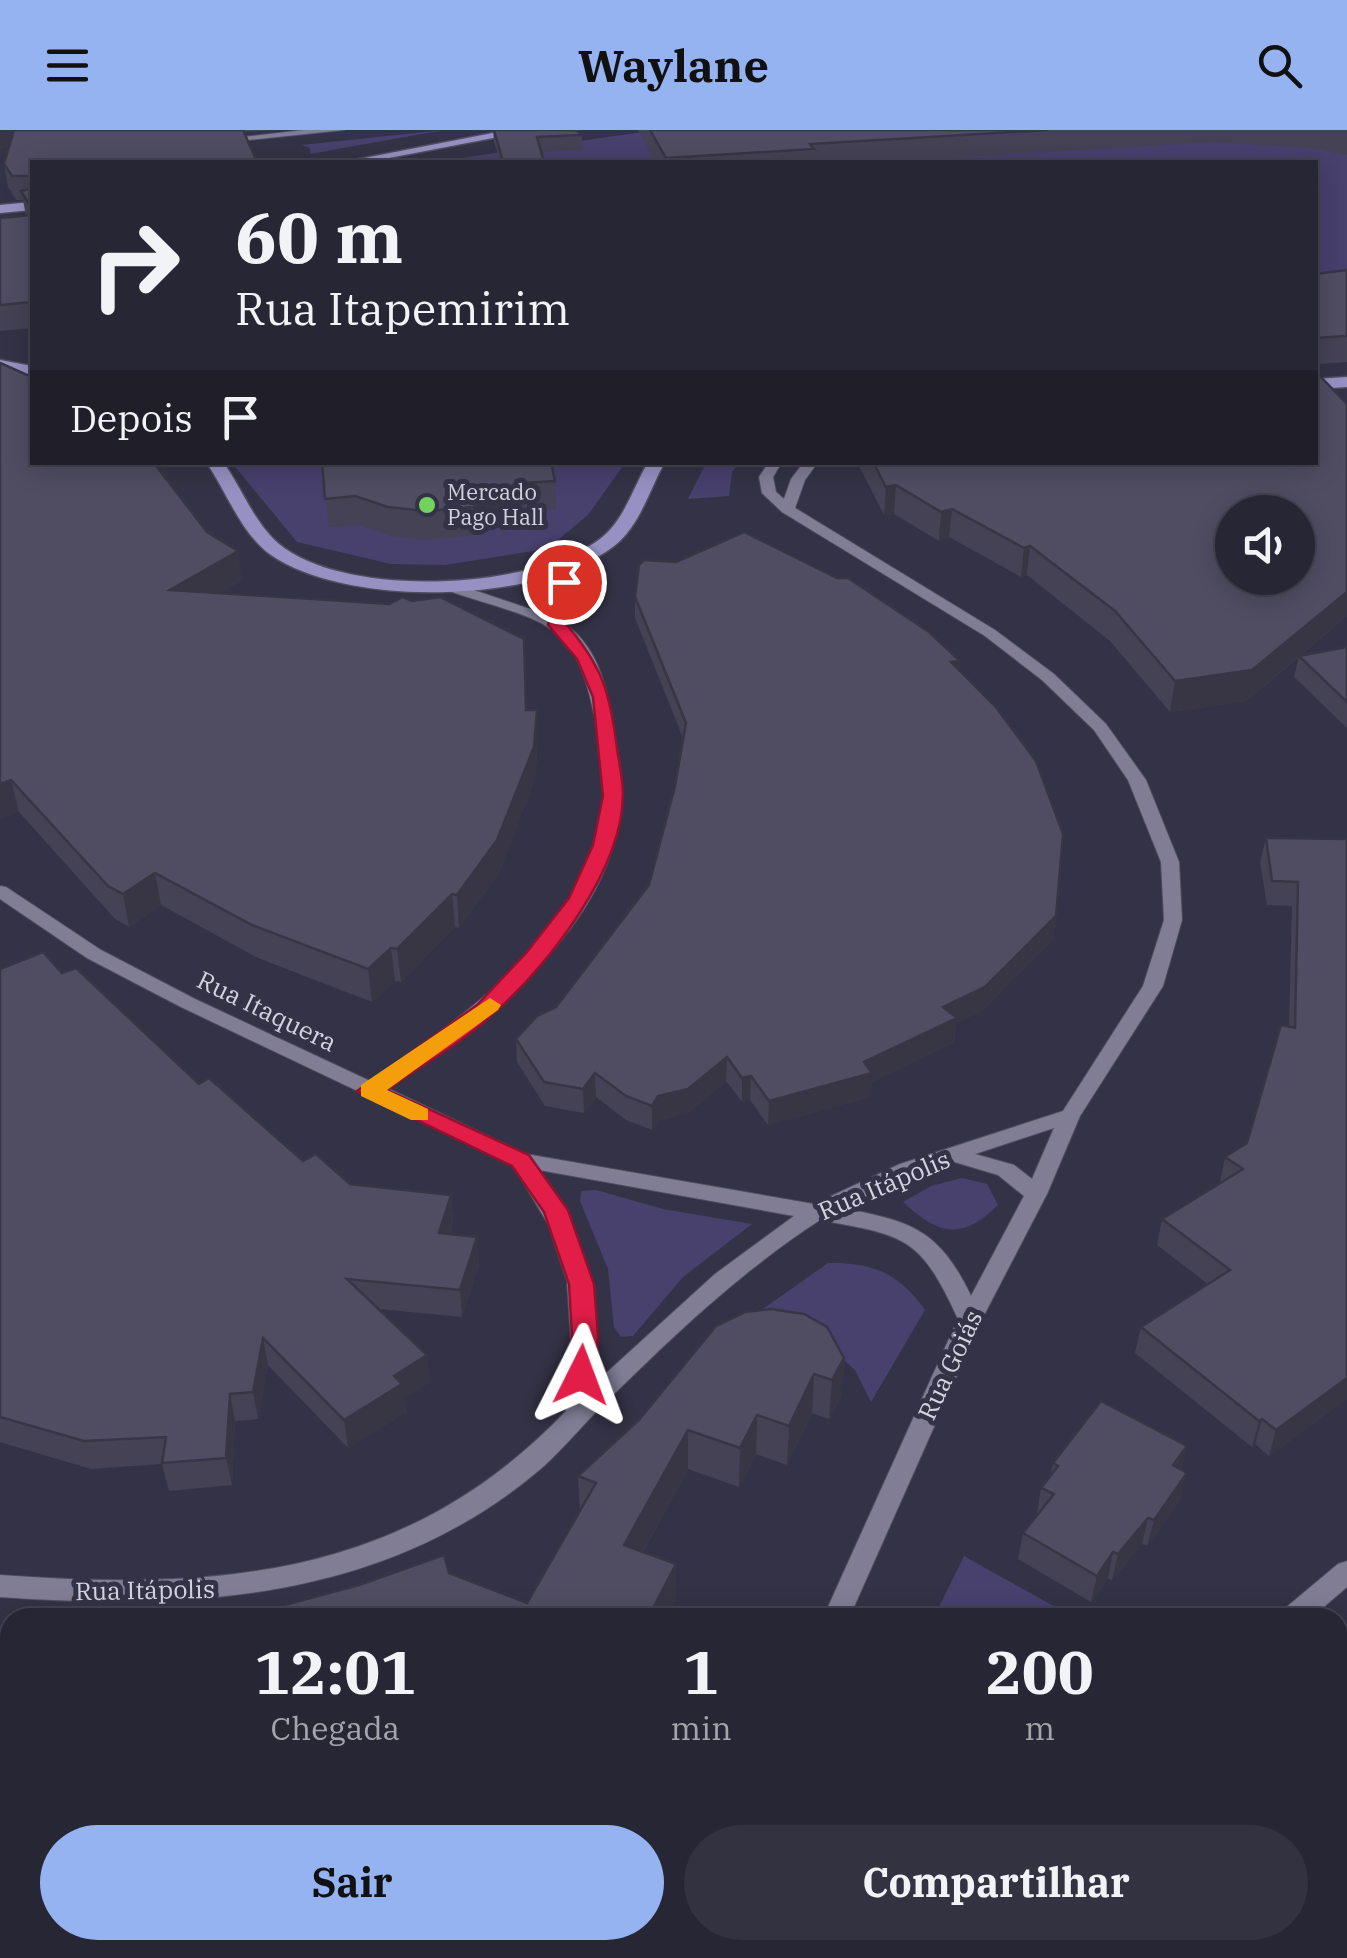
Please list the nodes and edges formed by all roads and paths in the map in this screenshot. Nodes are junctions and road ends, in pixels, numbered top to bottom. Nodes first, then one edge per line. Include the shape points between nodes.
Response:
1 (339, 130) edge
2 (528, 130) edge
3 (215, 140) edge
4 (361, 160) edge
5 (30, 206) edge
6 (0, 210) edge
7 (0, 365) edge
8 (30, 371) edge
9 (1347, 382) edge
10 (1318, 384) edge
11 (216, 465) edge
12 (655, 465) edge
13 (774, 465) edge
14 (810, 465) edge
15 (787, 509) junction
16 (571, 561) junction
17 (448, 586) junction
18 (557, 625) junction
19 (0, 891) edge
20 (369, 1091) junction
21 (1070, 1116) junction
22 (952, 1154) junction
23 (521, 1160) junction
24 (1036, 1194) junction
25 (814, 1213) junction
26 (970, 1319) junction
27 (578, 1414) junction
28 (1347, 1572) edge
29 (0, 1586) edge
30 (840, 1608) edge
31 (1304, 1608) edge

1 - 3 street
2 - 4 main road
5 - 6 main road
7 - 8 main road
9 - 10 main road
11 - 17 main road via 274,550 296,562 385,584
12 - 16 main road via 620,528 604,545
13 - 15 street via 766,477 769,493
14 - 15 street
15 - 21 street via 990,633 1048,677 1100,727 1137,780 1170,862 1172,920 1153,986
16 - 17 main road via 500,582
16 - 18 street
17 - 18 street
18 - 20 street via 586,658 602,697 613,796 603,845 579,899 485,1010
19 - 20 street, Rua Itaquera via 94,954
20 - 23 street, Rua Itaquera
21 - 22 street, Rua Itápolis
21 - 24 street, Rua Goiás
22 - 24 street via 1006,1170
22 - 25 street, Rua Itápolis
23 - 25 street, Rua Itaquera
23 - 27 street via 556,1210 582,1284
24 - 26 street, Rua Goiás
25 - 26 street, Rua Itaquera via 919,1237 938,1252
25 - 27 street, Rua Itápolis via 727,1280
26 - 30 street, Rua Goiás
27 - 29 street, Rua Itápolis via 533,1461 462,1514 300,1578 186,1594
28 - 31 street

